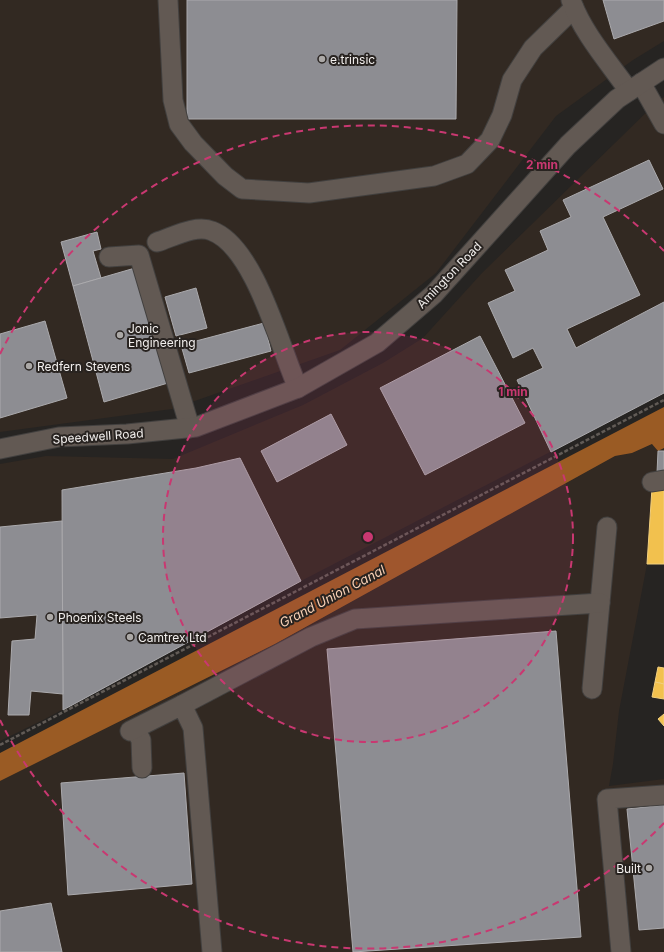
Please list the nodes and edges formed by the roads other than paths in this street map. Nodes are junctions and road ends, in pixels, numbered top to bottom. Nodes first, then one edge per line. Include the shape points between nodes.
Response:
1 (168, 0) edge
2 (573, 4) edge
3 (664, 68) edge
4 (635, 87) junction
5 (664, 124) edge
6 (157, 242) dead end
7 (109, 257) dead end
8 (298, 388) junction
9 (193, 428) junction
10 (0, 449) edge
11 (607, 527) dead end
12 (600, 603) junction
13 (592, 689) dead end
14 (182, 705) junction
15 (142, 768) dead end
16 (664, 795) edge
17 (212, 952) edge
18 (621, 952) edge

1 - 2 street via 173,100 179,124 193,143 225,176 242,189 309,193 434,176 467,164 490,140 502,115 512,80 534,48
2 - 4 street via 596,44
3 - 4 street, Amington Road
4 - 5 street
4 - 8 street, Amington Road via 617,99 568,145 434,294 377,343
6 - 8 street via 198,229 212,230 232,243 246,263 271,317
7 - 9 street via 139,255
8 - 9 street, Amington Road
9 - 10 street, Speedwell Road via 59,437
11 - 12 street
12 - 13 street
12 - 14 street via 356,619 311,637
14 - 15 street via 133,730 141,740
14 - 17 street via 193,728
16 - 18 street via 607,799

